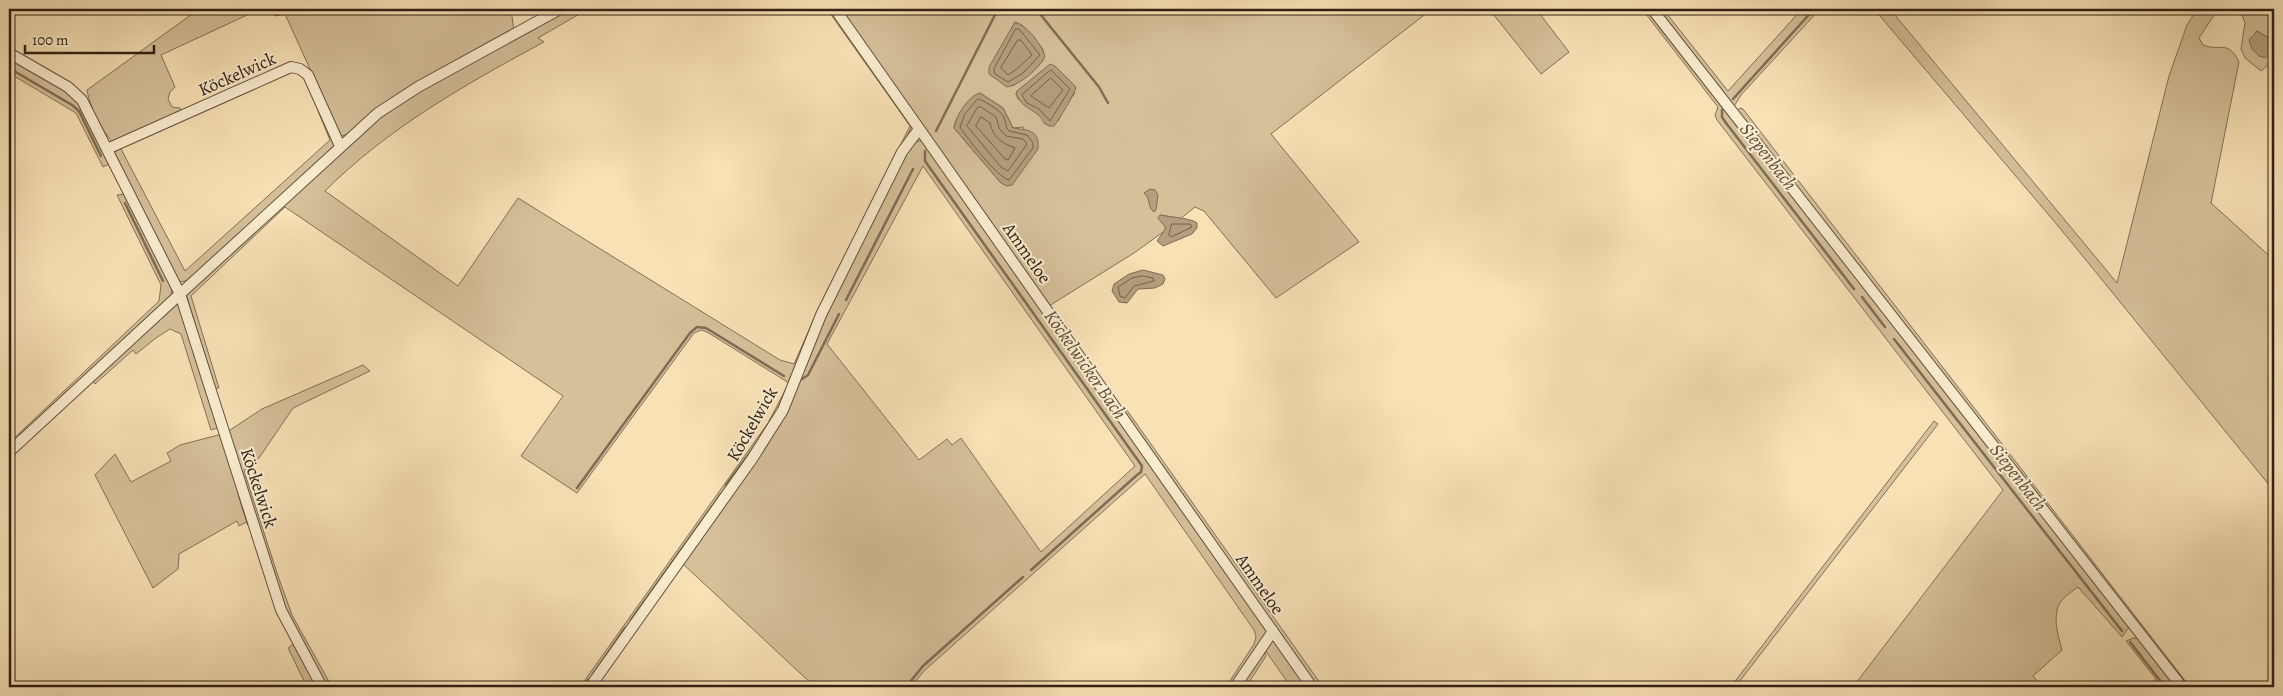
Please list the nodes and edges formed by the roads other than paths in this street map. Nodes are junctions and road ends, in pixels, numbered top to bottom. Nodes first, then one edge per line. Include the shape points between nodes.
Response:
1 (560, 9) edge
2 (835, 9) edge
3 (1652, 9) edge
4 (9, 53) edge
5 (919, 129) junction
6 (340, 146) junction
7 (107, 150) junction
8 (180, 294) junction
9 (9, 452) edge
10 (1273, 630) junction
11 (322, 687) edge
12 (590, 687) edge
13 (1235, 687) edge
14 (1312, 687) edge
15 (2182, 687) edge

1 - 6 street via 402,97
2 - 5 street, Ammeloe
3 - 15 street
4 - 7 street, Köckelwick via 77,95
5 - 10 street, Ammeloe
5 - 12 street, Köckelwick via 902,152 821,316 783,410 752,460
6 - 7 street, Köckelwick via 308,75 300,68 291,67
6 - 8 street
7 - 8 street, Köckelwick
8 - 9 street
8 - 11 street, Köckelwick via 281,610
10 - 13 street
10 - 14 street, Ammeloe

